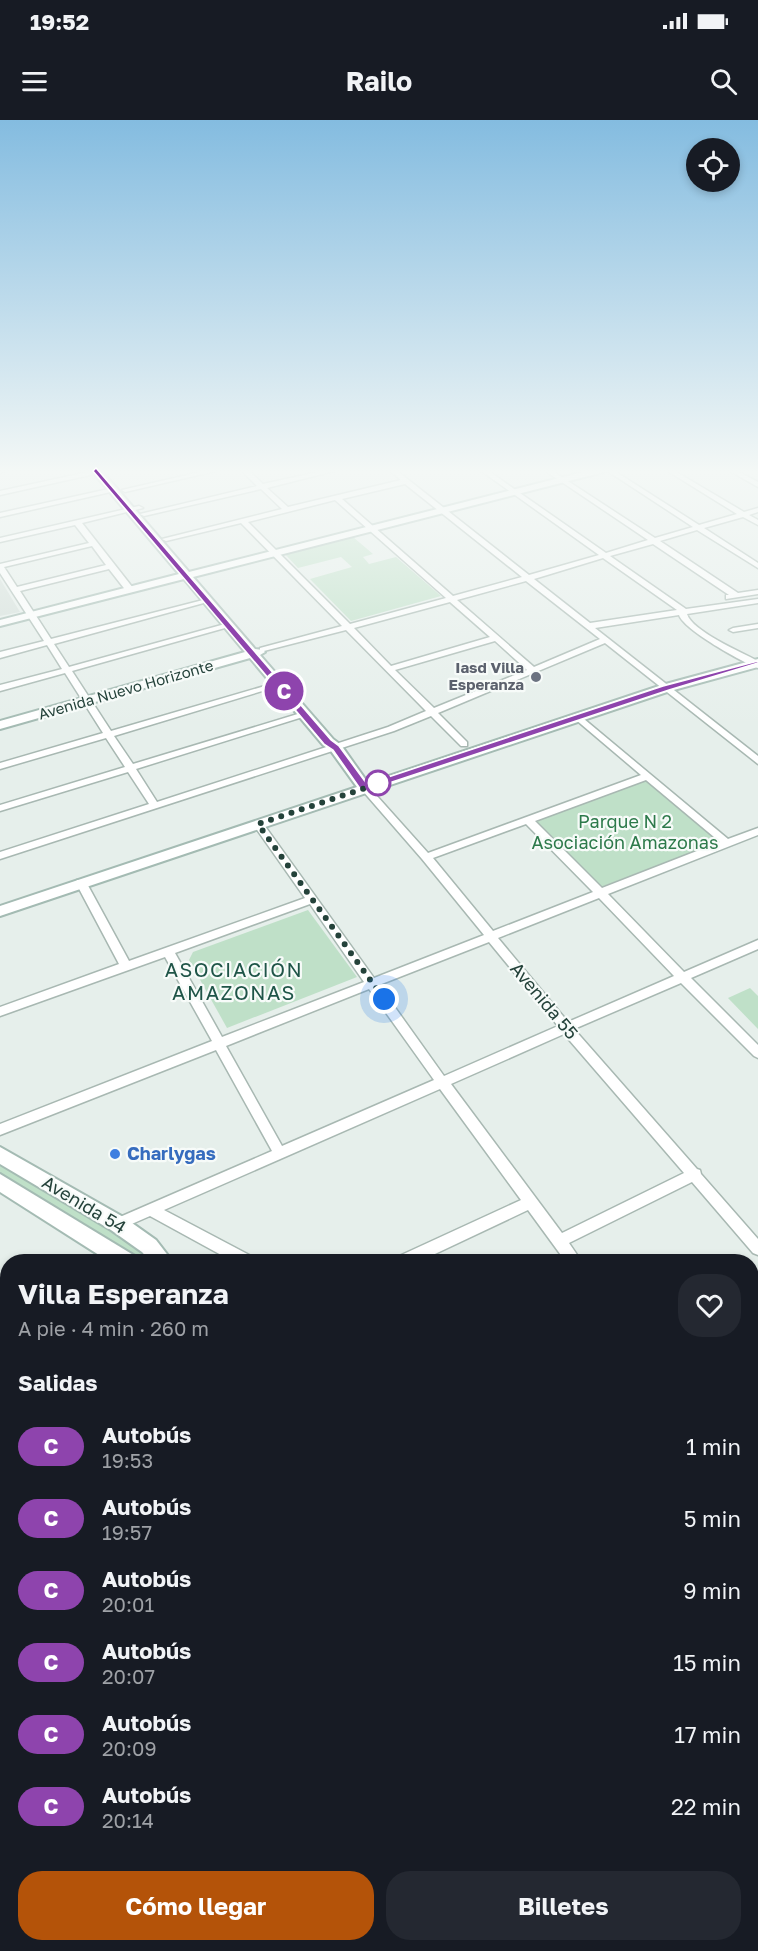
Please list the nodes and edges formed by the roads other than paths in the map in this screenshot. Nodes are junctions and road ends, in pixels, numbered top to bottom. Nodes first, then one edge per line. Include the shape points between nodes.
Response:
1 (45, 555) edge
2 (102, 555) edge
3 (174, 555) edge
4 (177, 555) edge
5 (266, 555) edge
6 (277, 555) edge
7 (402, 555) edge
8 (500, 555) edge
9 (601, 555) edge
10 (603, 555) edge
11 (676, 555) edge
12 (741, 555) edge
13 (0, 566) edge
14 (111, 566) junction
15 (758, 566) edge
16 (190, 575) junction
17 (526, 577) junction
18 (15, 590) junction
19 (130, 590) junction
20 (758, 592) edge
21 (735, 596) junction
22 (450, 598) junction
23 (207, 601) junction
24 (758, 601) edge
25 (674, 605) junction
26 (682, 610) junction
27 (30, 615) junction
28 (0, 623) edge
29 (228, 626) junction
30 (589, 626) junction
31 (758, 626) edge
32 (347, 627) junction
33 (733, 630) dead end
34 (495, 638) junction
35 (606, 640) junction
36 (48, 643) junction
37 (258, 652) junction
38 (0, 655) edge
39 (757, 664) edge
40 (389, 669) junction
41 (65, 670) junction
42 (534, 671) junction
43 (278, 685) junction
44 (0, 688) edge
45 (666, 688) junction
46 (86, 701) junction
47 (433, 713) junction
48 (304, 715) junction
49 (578, 717) junction
50 (0, 725) edge
51 (108, 734) junction
52 (464, 744) dead end
53 (336, 748) junction
54 (758, 761) edge
55 (0, 766) edge
56 (130, 768) junction
57 (648, 776) junction
58 (364, 788) junction
59 (155, 806) junction
60 (0, 808) edge
61 (528, 820) junction
62 (258, 824) junction
63 (758, 831) edge
64 (727, 843) junction
65 (0, 856) edge
66 (426, 857) junction
67 (81, 883) junction
68 (601, 891) junction
69 (313, 899) junction
70 (0, 910) edge
71 (490, 935) junction
72 (758, 944) edge
73 (168, 951) junction
74 (126, 966) junction
75 (681, 978) junction
76 (372, 982) junction
77 (0, 1011) edge
78 (566, 1028) junction
79 (219, 1044) junction
80 (758, 1053) edge
81 (442, 1083) junction
82 (0, 1130) edge
83 (280, 1154) junction
84 (0, 1155) edge
85 (694, 1173) junction
86 (0, 1182) edge
87 (531, 1202) junction
88 (151, 1210) junction
89 (118, 1224) junction
90 (560, 1241) junction
91 (758, 1249) edge
92 (115, 1254) edge
93 (156, 1254) edge
94 (233, 1254) edge
95 (419, 1254) edge
96 (569, 1254) edge

1 - 13 street
2 - 14 street
3 - 16 street, Avenida 55
4 - 16 street, Avenida 55
5 - 16 street
6 - 32 street
7 - 22 street
8 - 17 street
9 - 17 street
10 - 25 street
11 - 21 street
12 - 15 street
13 - 18 street
14 - 18 street
14 - 19 street
16 - 19 street
16 - 23 street, Avenida 55
16 - 37 street, Avenida 55
17 - 22 street
17 - 30 street
18 - 27 street
19 - 27 street
20 - 21 street
21 - 25 street
22 - 32 street
22 - 34 street
23 - 29 street, Avenida 55
23 - 36 street
24 - 26 street
25 - 26 street
26 - 30 street
26 - 39 street via 685,620 696,630
27 - 28 street
27 - 36 street
29 - 37 street, Avenida 55
29 - 41 street
30 - 35 street
31 - 33 street
32 - 37 street
32 - 40 street
34 - 40 street
34 - 42 street
35 - 42 street
35 - 45 street
36 - 38 street
36 - 41 street
37 - 43 street, Avenida 55
37 - 46 street, Avenida Nuevo Horizonte
37 - 53 street, Avenida 55 via 341,741
39 - 45 street
40 - 47 street
41 - 44 street
41 - 46 street
42 - 47 street
43 - 48 street, Avenida 55
43 - 51 street
45 - 49 street
45 - 54 street
46 - 50 street, Avenida Nuevo Horizonte
46 - 51 street
47 - 52 street
47 - 53 street
48 - 53 street, Avenida 55
48 - 56 street
49 - 57 street
49 - 58 street
51 - 55 street
51 - 56 street
53 - 58 street, Avenida 55
53 - 59 street
56 - 59 street
56 - 60 street
57 - 61 street
57 - 64 street
58 - 62 street
58 - 66 street, Avenida 55
59 - 65 street
61 - 66 street
61 - 68 street
62 - 67 street
62 - 69 street
63 - 64 street
64 - 68 street
66 - 71 street, Avenida 55
67 - 70 street
67 - 74 street
68 - 71 street
68 - 75 street
69 - 73 street
69 - 76 street
71 - 76 street
71 - 78 street, Avenida 55
72 - 75 street
73 - 74 street
73 - 79 street
74 - 77 street
75 - 78 street
75 - 80 street
76 - 79 street
76 - 81 street
78 - 81 street
78 - 85 street, Avenida 55
79 - 82 street
79 - 83 street
81 - 83 street
81 - 87 street
83 - 88 street
84 - 89 street, Avenida 54
85 - 90 street
85 - 91 street, Avenida 55
86 - 92 street, Avenida 54
87 - 90 street
87 - 95 street
88 - 89 street
88 - 94 street
89 - 93 street, Avenida 54
90 - 96 street

